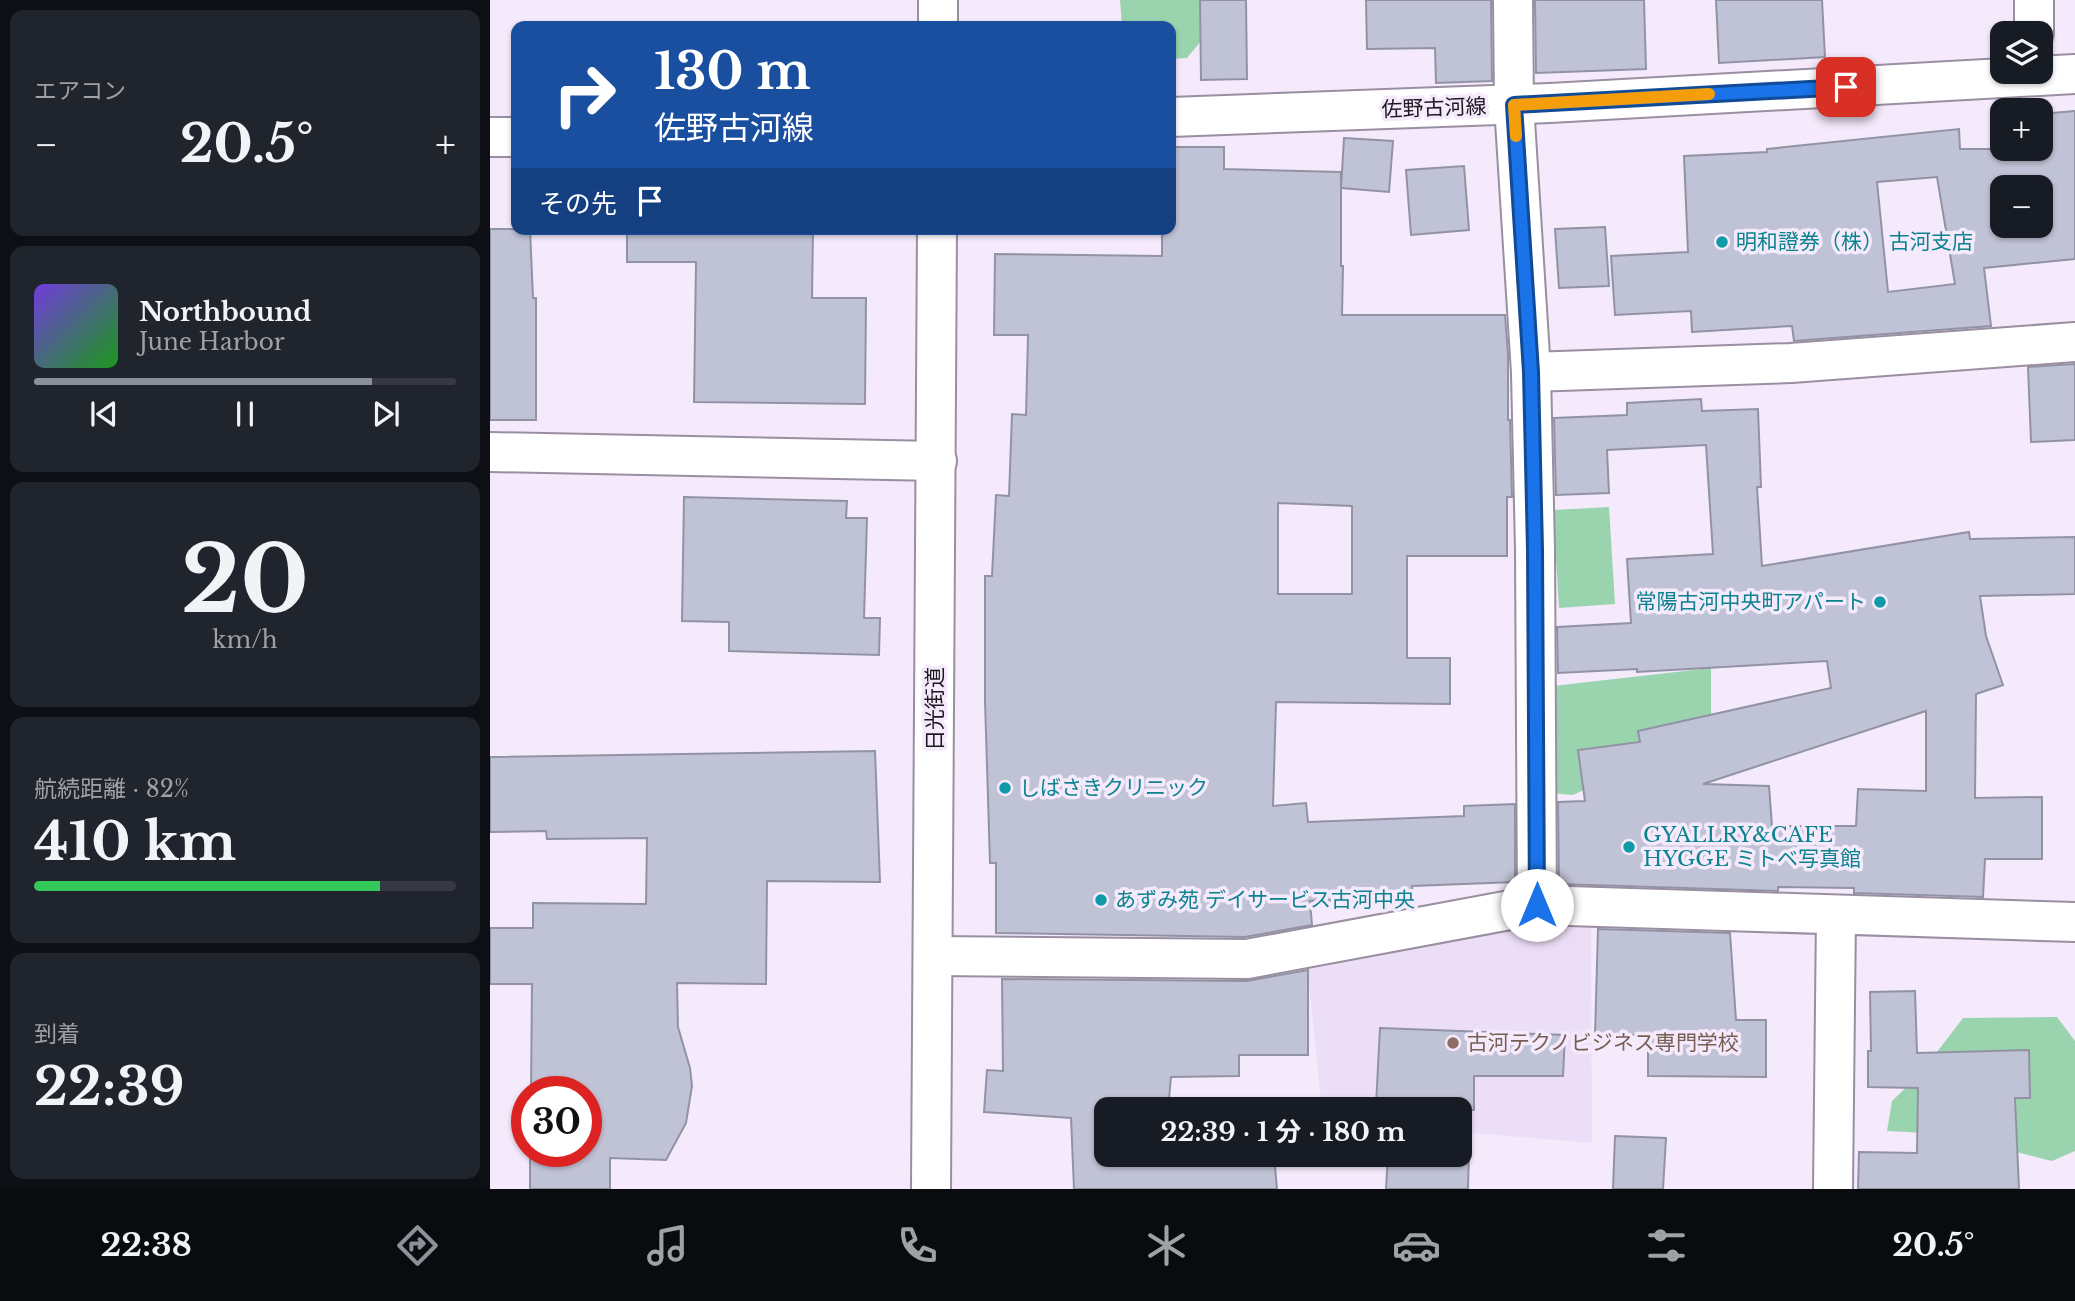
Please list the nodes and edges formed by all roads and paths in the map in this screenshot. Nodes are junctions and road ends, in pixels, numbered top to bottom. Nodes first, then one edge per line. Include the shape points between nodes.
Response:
1 (938, 0) edge
2 (1514, 0) edge
3 (2034, 0) edge
4 (938, 21) edge
5 (2034, 21) edge
6 (2053, 74) edge
7 (2075, 74) edge
8 (1990, 77) edge
9 (1514, 105) junction
10 (1176, 117) edge
11 (490, 137) edge
12 (511, 137) edge
13 (937, 235) edge
14 (2075, 342) edge
15 (1531, 372) junction
16 (490, 452) edge
17 (937, 461) junction
18 (1537, 905) junction
19 (1836, 915) junction
20 (2075, 922) edge
21 (933, 956) junction
22 (931, 1189) edge
23 (1833, 1189) edge

1 - 4 street
2 - 9 street
3 - 5 street
6 - 7 street, 佐野古河線
8 - 9 street, 佐野古河線
9 - 10 street, 佐野古河線
9 - 15 street
11 - 12 street
13 - 17 street, 日光街道
14 - 15 street via 1791,363
15 - 18 street
16 - 17 street
17 - 21 street, 日光街道
18 - 19 street
18 - 21 street via 1247,959
19 - 20 street
19 - 23 street
21 - 22 street, 日光街道

